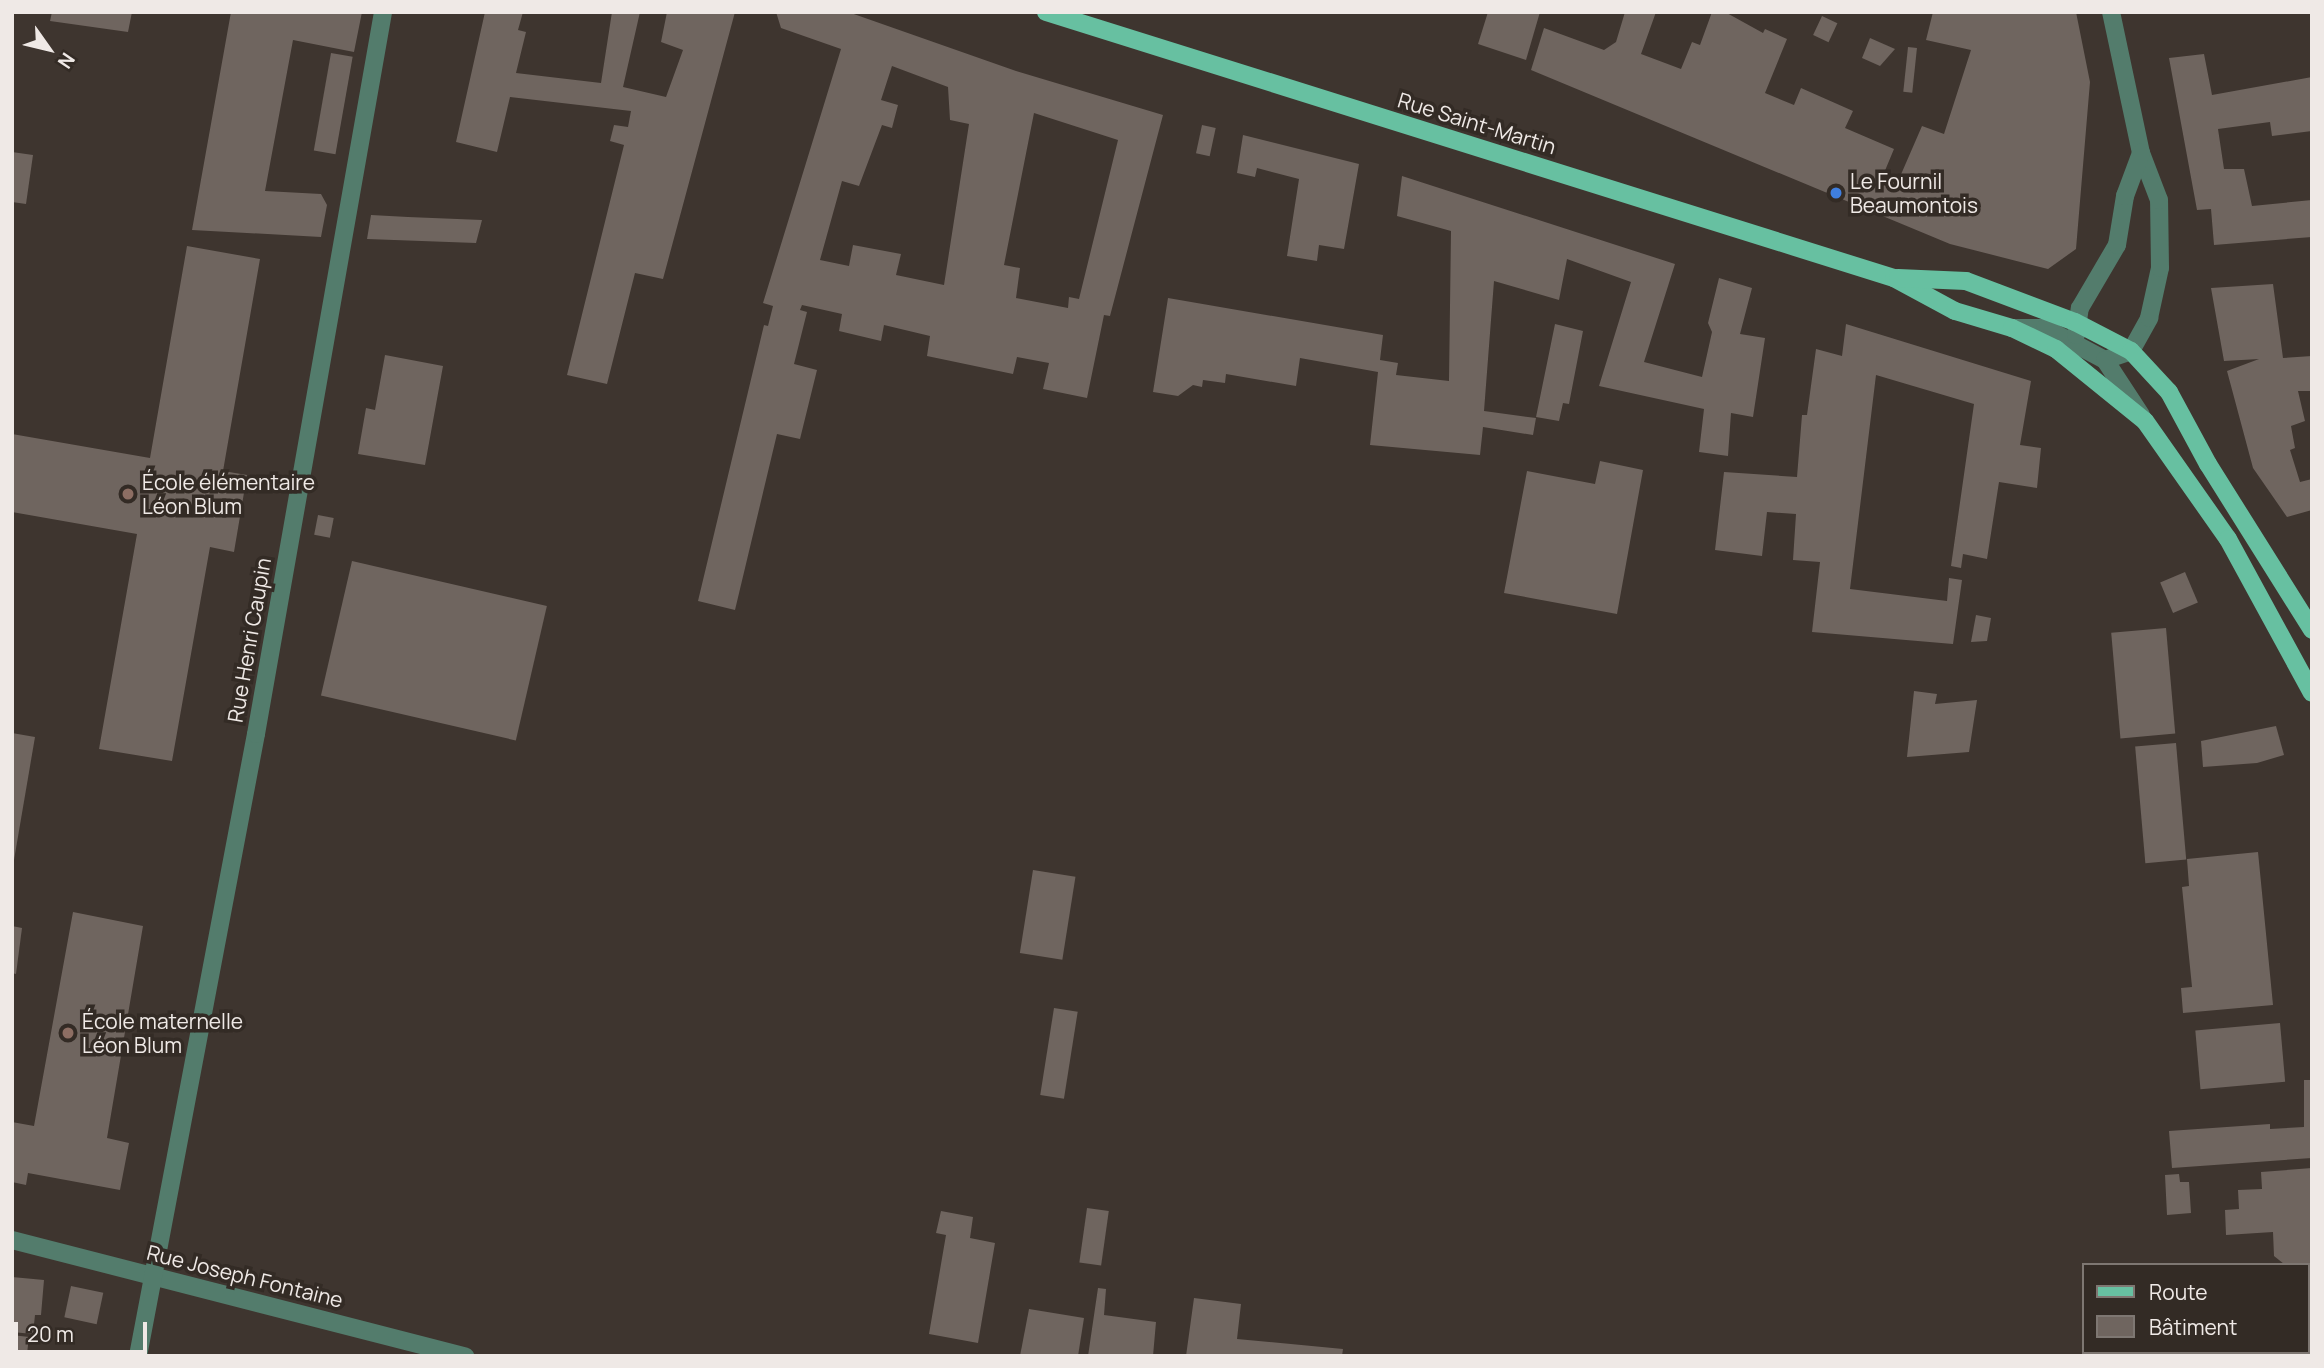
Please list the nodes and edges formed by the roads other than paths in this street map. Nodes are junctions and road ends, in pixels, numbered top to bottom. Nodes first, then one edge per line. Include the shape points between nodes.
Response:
1 (383, 12) edge
2 (1046, 12) edge
3 (2111, 12) edge
4 (2141, 153) junction
5 (1894, 278) junction
6 (2075, 322) junction
7 (2012, 328) junction
8 (2076, 343) junction
9 (2131, 351) junction
10 (2105, 360) junction
11 (2146, 421) junction
12 (2312, 630) edge
13 (2312, 693) edge
14 (12, 1240) edge
15 (153, 1275) junction
16 (138, 1356) edge
17 (465, 1356) edge

1 - 15 street, Rue Henri Caupin via 256,734
2 - 5 main road, Rue Saint-Martin
3 - 4 street
4 - 6 street via 2125,196 2117,245
4 - 9 street via 2159,200 2160,268 2149,318
5 - 6 main road, Rue Saint-Martin via 1966,281
5 - 7 main road, Rue Saint-Martin via 1955,312
6 - 8 street
6 - 9 main road, Rue Saint-Martin
7 - 8 street via 2045,328
7 - 11 main road, Rue Saint-Martin via 2056,349
8 - 10 street
9 - 10 street
9 - 12 main road, Rue Saint-Martin via 2169,392 2214,475
10 - 11 street
11 - 13 main road, Rue Saint-Martin via 2228,539
14 - 15 street, Rue Joseph Fontaine
15 - 16 street, Rue Henri Caupin
15 - 17 street, Rue Joseph Fontaine

